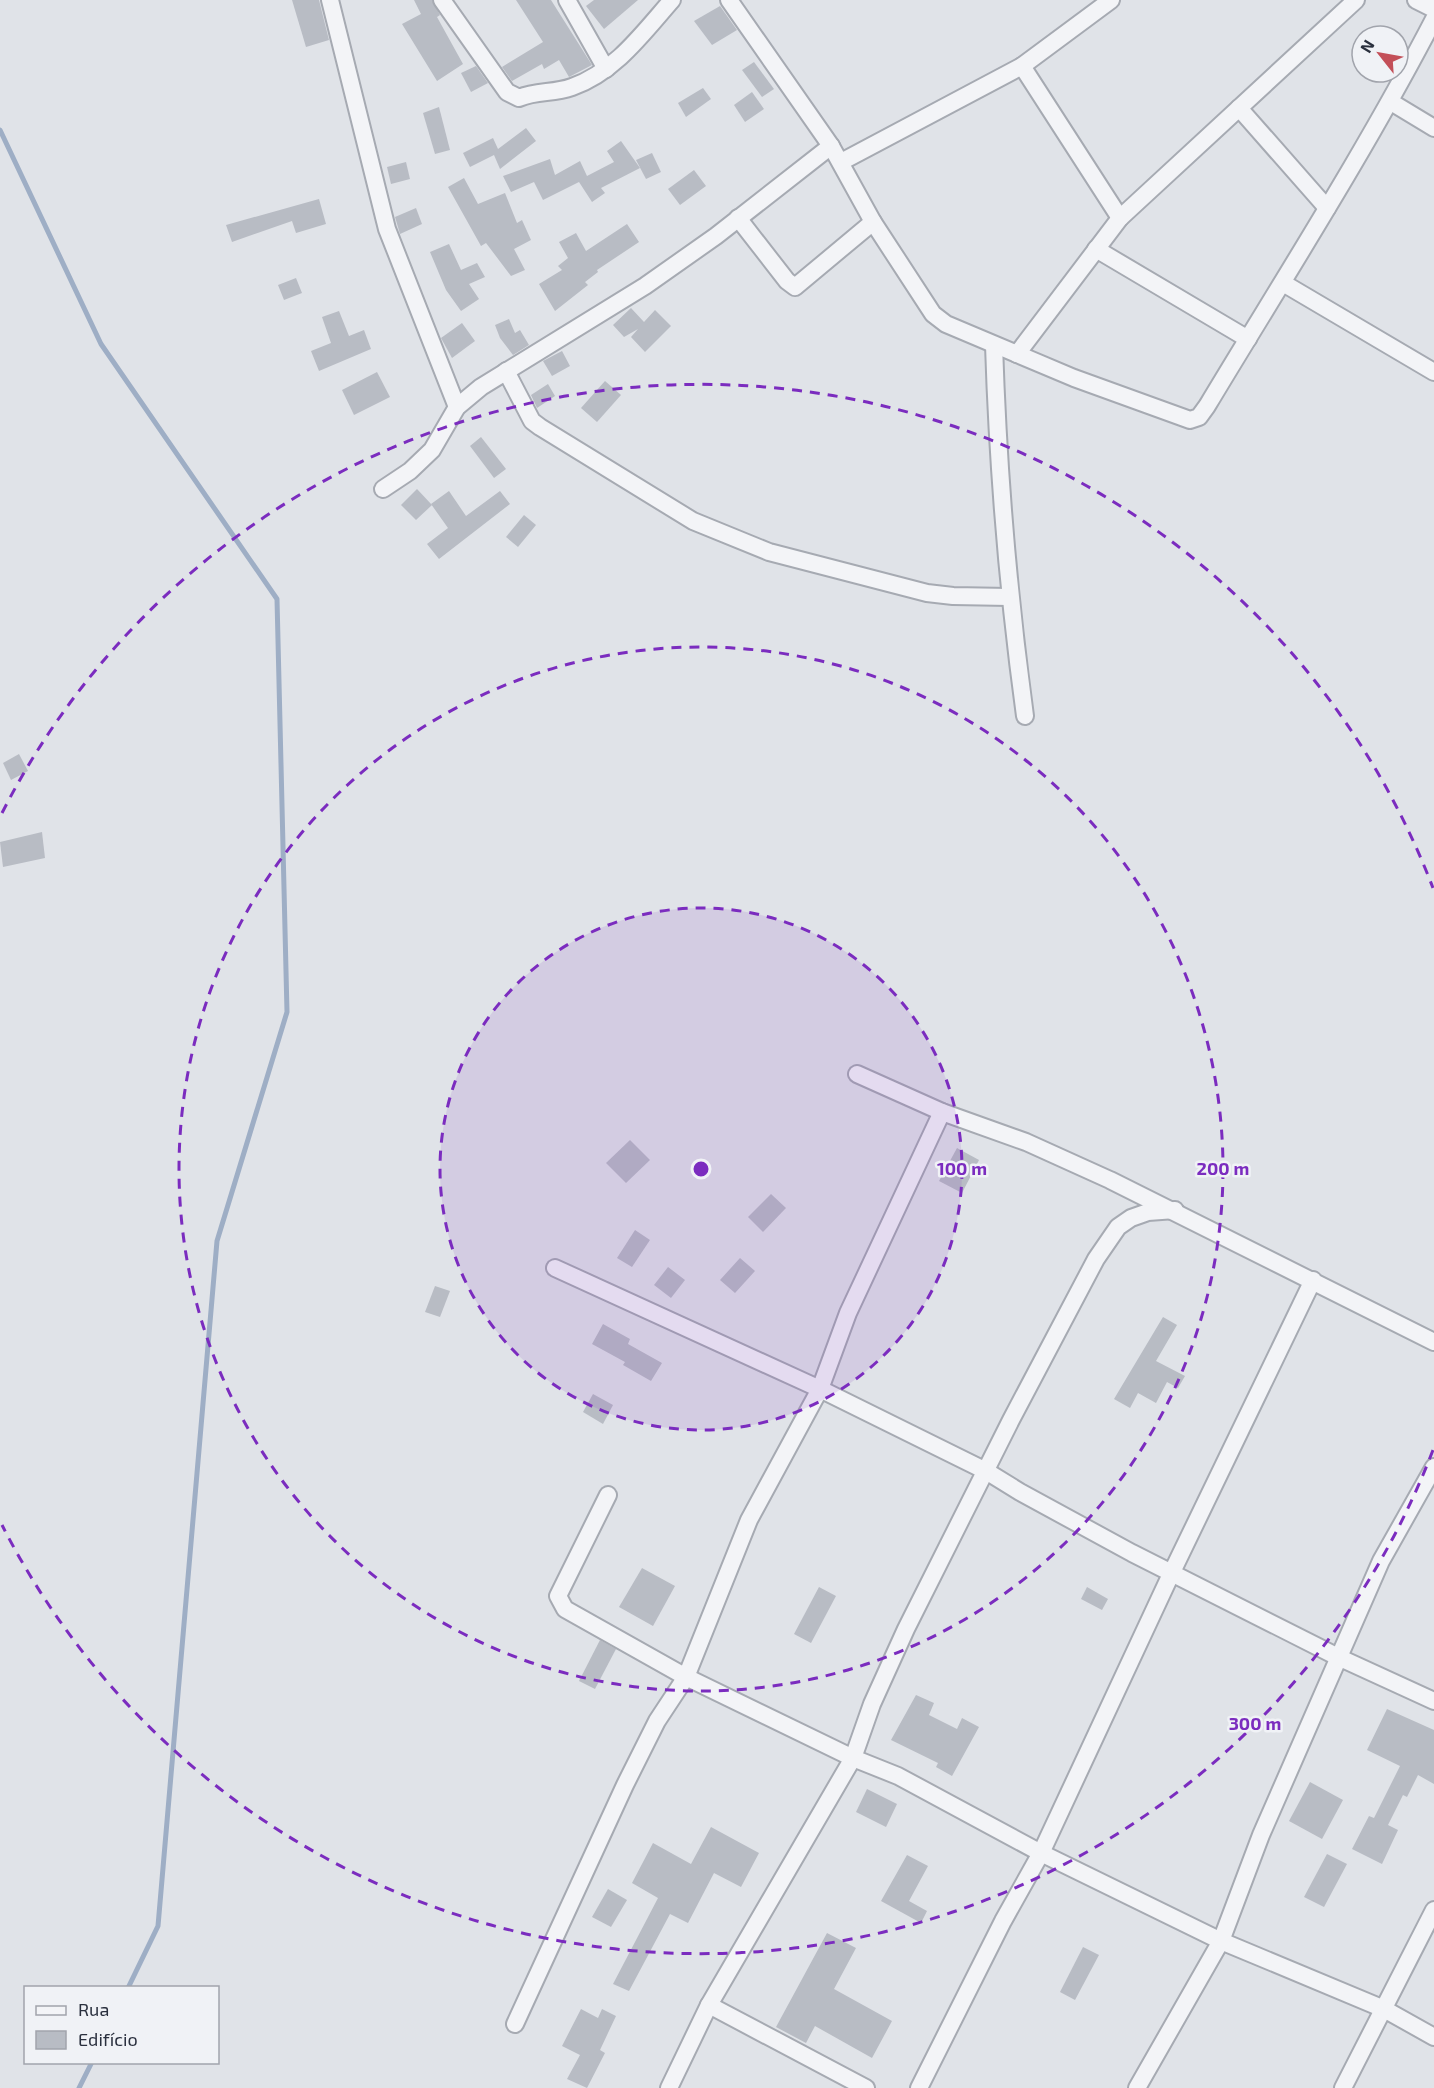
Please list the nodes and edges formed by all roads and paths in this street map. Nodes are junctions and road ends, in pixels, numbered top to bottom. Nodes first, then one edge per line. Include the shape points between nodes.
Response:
1 (330, 0) edge
2 (442, 0) edge
3 (567, 0) edge
4 (672, 0) edge
5 (729, 0) edge
6 (1111, 0) edge
7 (1356, 0) edge
8 (1416, 0) edge
9 (1434, 9) edge
10 (1434, 19) edge
11 (1022, 66) junction
12 (606, 69) junction
13 (1391, 102) junction
14 (1239, 108) junction
15 (1434, 128) edge
16 (831, 146) junction
17 (841, 162) junction
18 (1326, 208) junction
19 (738, 218) junction
20 (1120, 218) junction
21 (873, 222) junction
22 (1096, 249) junction
23 (1283, 283) junction
24 (1248, 339) junction
25 (994, 345) junction
26 (1017, 354) junction
27 (506, 371) junction
28 (1434, 372) edge
29 (457, 407) junction
30 (384, 489) dead end
31 (1009, 597) junction
32 (1025, 716) dead end
33 (856, 1074) dead end
34 (942, 1112) junction
35 (1175, 1210) junction
36 (555, 1268) dead end
37 (1313, 1280) junction
38 (1434, 1342) edge
39 (820, 1389) junction
40 (1434, 1467) edge
41 (986, 1471) junction
42 (608, 1496) dead end
43 (1172, 1572) junction
44 (1338, 1657) junction
45 (686, 1677) junction
46 (1434, 1701) edge
47 (853, 1758) junction
48 (1041, 1853) junction
49 (1434, 1910) edge
50 (1221, 1941) junction
51 (710, 2005) junction
52 (1384, 2009) junction
53 (515, 2024) dead end
54 (1434, 2037) edge
55 (669, 2088) edge
56 (866, 2088) edge
57 (919, 2088) edge
58 (1137, 2088) edge
59 (1343, 2088) edge

1 - 29 street via 387,229
2 - 12 street via 513,97 539,91 556,93
3 - 12 street
4 - 12 street via 623,56
5 - 16 street
6 - 11 street
7 - 14 street
8 - 9 street
10 - 13 street
11 - 17 street
11 - 20 street
13 - 15 street
13 - 18 street
14 - 18 street
14 - 20 street
16 - 17 street
16 - 19 street
17 - 21 street
18 - 23 street
19 - 21 street via 795,287
19 - 27 street via 645,286
20 - 22 street
21 - 25 street via 933,314 946,324
22 - 24 street
22 - 26 street
23 - 24 street
23 - 28 street
24 - 26 street via 1207,406 1199,417 1190,420
25 - 26 street
25 - 31 street via 997,450
27 - 29 street
27 - 31 street via 532,421 693,521 769,552 901,588 952,596
29 - 30 street via 432,450
31 - 32 street
33 - 34 street
34 - 35 street via 1026,1142
34 - 39 street via 848,1313
35 - 37 street
35 - 41 street via 1131,1218 1109,1239
36 - 39 street
37 - 38 street
37 - 43 street
39 - 41 street
39 - 45 street via 749,1520
40 - 44 street via 1381,1561
41 - 43 street
41 - 47 street via 872,1704
42 - 45 street via 558,1596 565,1609
43 - 44 street
43 - 48 street
44 - 46 street
44 - 50 street via 1261,1835
45 - 47 street
45 - 53 street via 657,1721 625,1785
47 - 48 street via 898,1776
47 - 51 street
48 - 50 street
48 - 57 street
49 - 52 street
50 - 52 street
50 - 58 street
51 - 55 street
51 - 56 street
52 - 54 street
52 - 59 street

